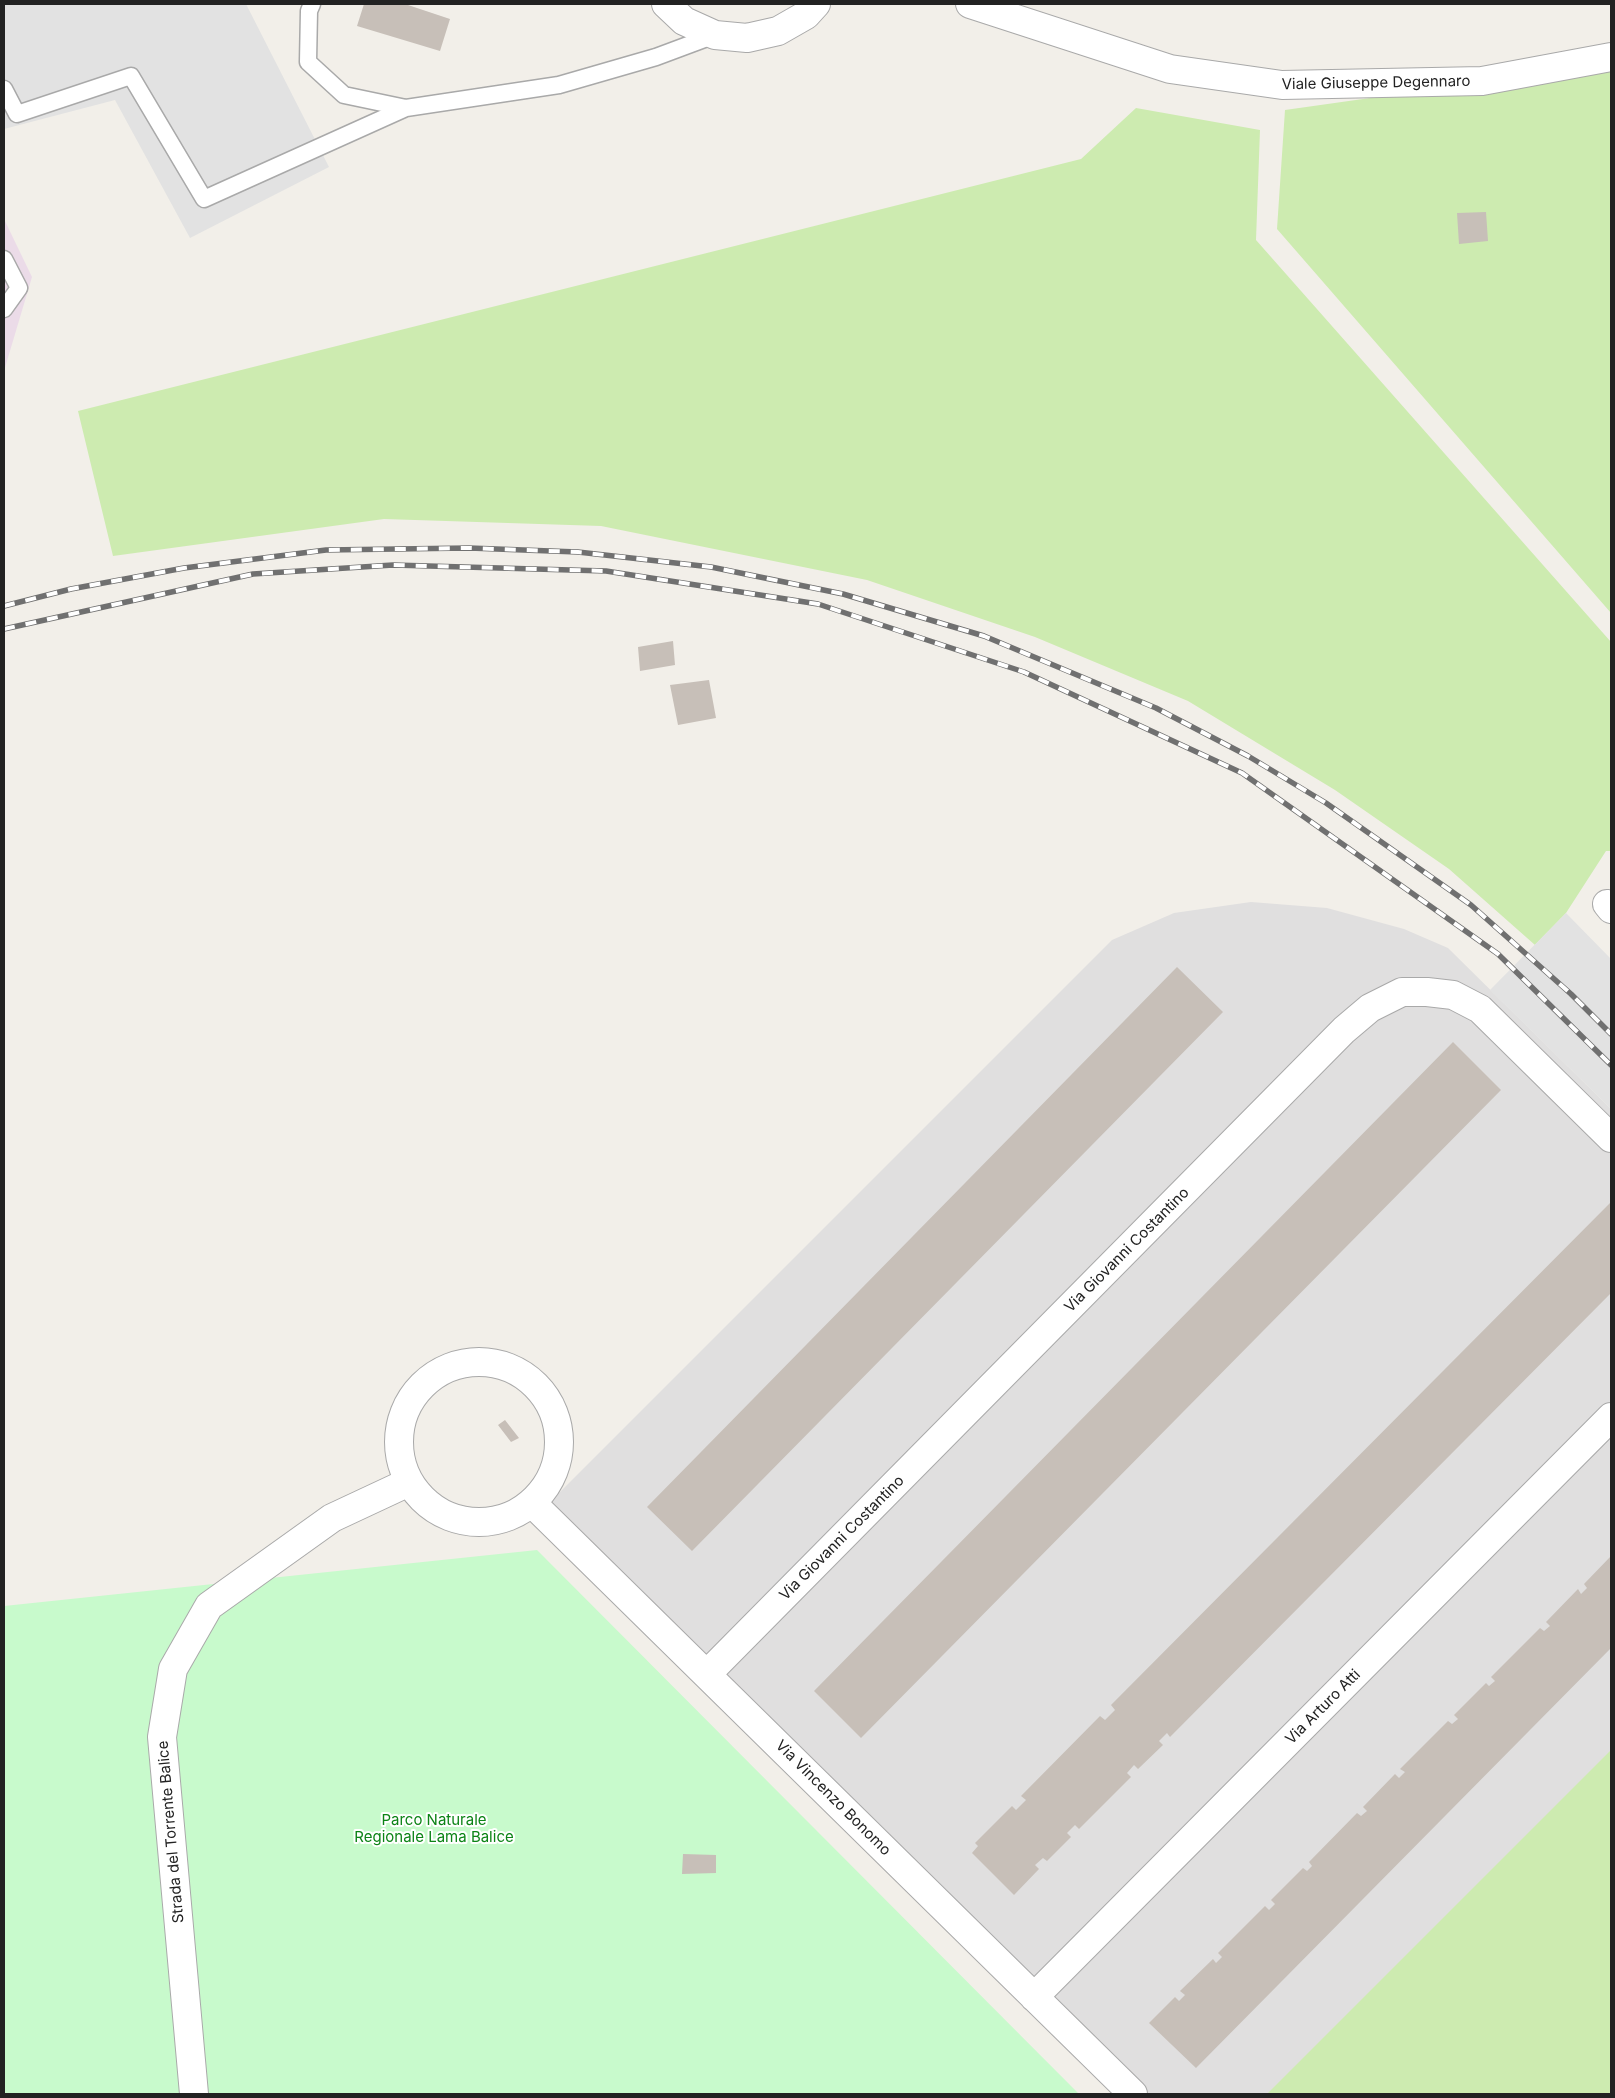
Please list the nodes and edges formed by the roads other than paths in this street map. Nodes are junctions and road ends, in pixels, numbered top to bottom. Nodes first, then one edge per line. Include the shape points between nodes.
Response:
1 (312, 4) edge
2 (666, 4) edge
3 (816, 4) edge
4 (970, 4) edge
5 (714, 35) junction
6 (1611, 57) edge
7 (4, 89) edge
8 (406, 108) junction
9 (4, 258) edge
10 (4, 309) edge
11 (1611, 1138) edge
12 (1611, 1417) edge
13 (409, 1482) junction
14 (532, 1503) junction
15 (707, 1674) junction
16 (1034, 1997) junction
17 (194, 2094) edge
18 (1133, 2094) edge

1 - 8 lane via 309,11 308,62 344,95
2 - 5 street via 684,21
3 - 5 street via 806,15 778,31 747,38
4 - 6 street, Viale Giuseppe Degennaro via 1170,69 1282,85 1482,81
5 - 8 lane via 656,57 559,84
7 - 8 lane via 17,114 131,76 204,199
9 - 10 lane via 19,288
11 - 15 street, Via Giovanni Costantino via 1480,1009 1453,995 1402,992 1370,1008 1344,1030
12 - 16 street, Via Arturo Atti
13 - 14 street via 424,1500 443,1514 465,1521 489,1522 504,1518
13 - 14 street via 400,1455 400,1427 409,1401 427,1380 451,1366 479,1360 506,1366 531,1380 549,1401 556,1418 559,1456 549,1482
13 - 17 street, Strada del Torrente Balice via 332,1518 209,1606 173,1669 162,1737
14 - 15 street, Via Vincenzo Bonomo
15 - 16 street, Via Vincenzo Bonomo
16 - 18 street, Via Vincenzo Bonomo

